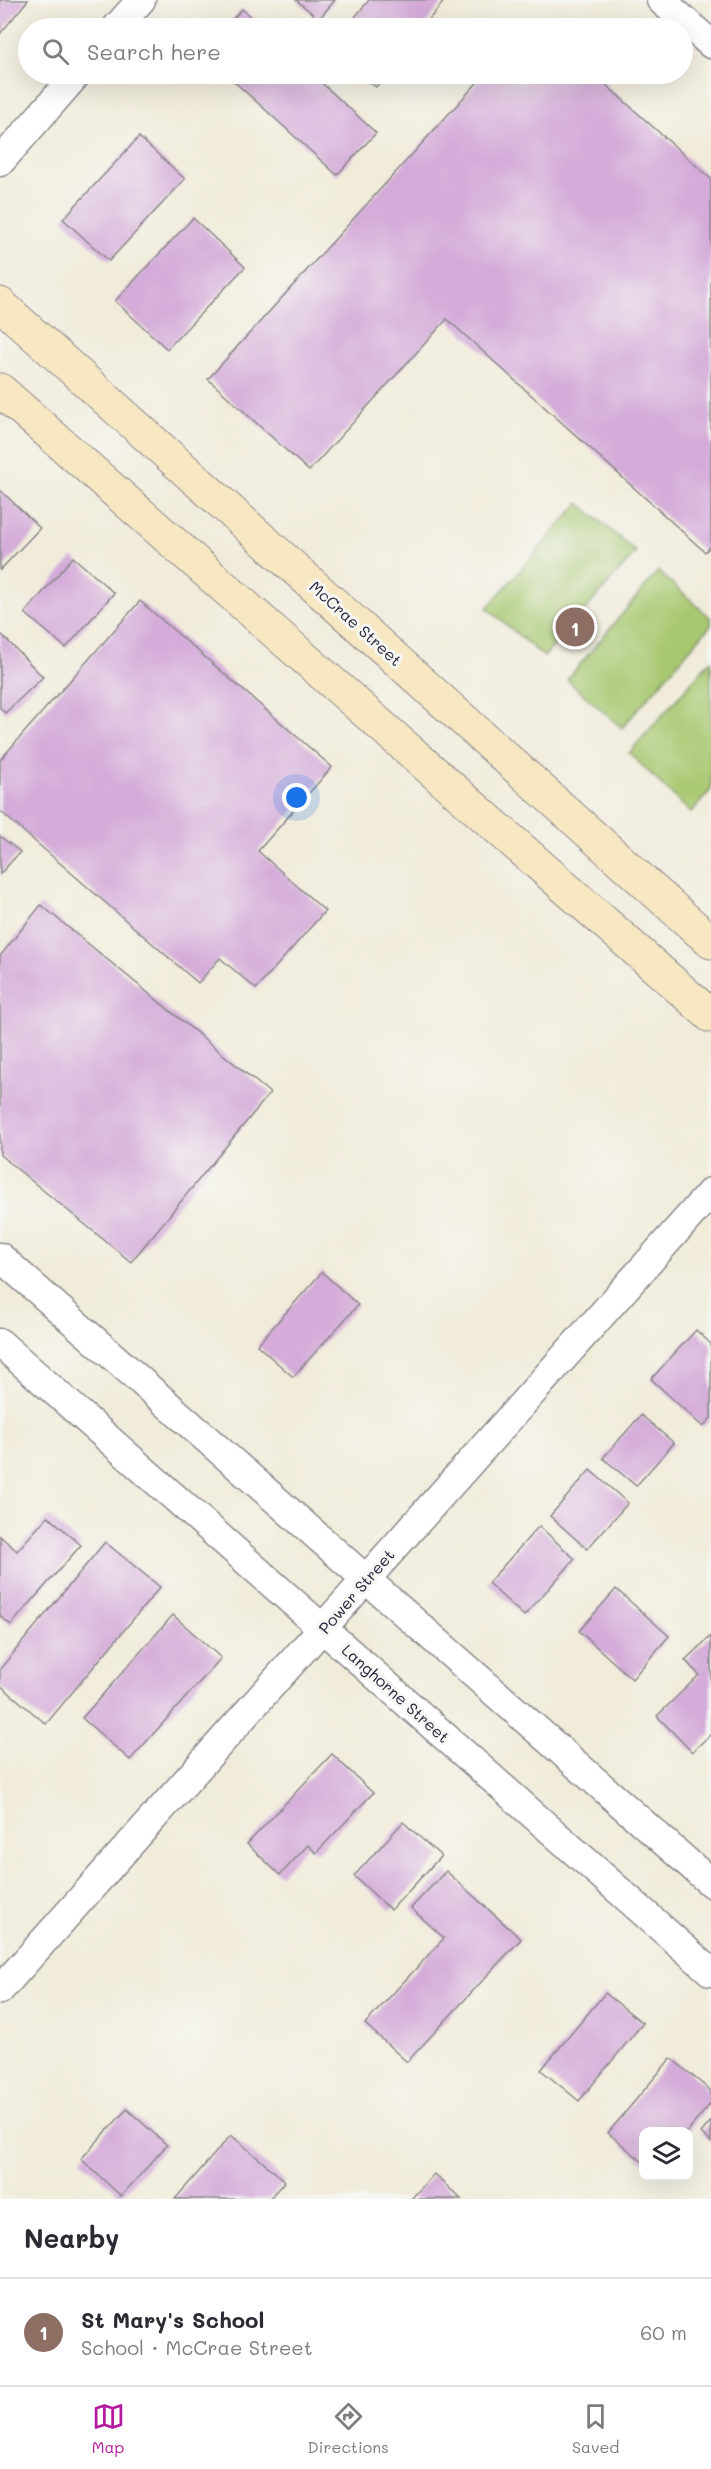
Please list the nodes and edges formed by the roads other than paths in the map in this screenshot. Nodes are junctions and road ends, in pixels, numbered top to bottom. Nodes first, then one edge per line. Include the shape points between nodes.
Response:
1 (141, 0) edge
2 (661, 0) edge
3 (125, 18) edge
4 (681, 18) edge
5 (693, 28) edge
6 (711, 44) edge
7 (68, 84) edge
8 (0, 162) edge
9 (0, 304) edge
10 (0, 390) edge
11 (711, 942) edge
12 (711, 1016) edge
13 (711, 1192) edge
14 (0, 1257) edge
15 (0, 1343) edge
16 (366, 1579) junction
17 (323, 1628) junction
18 (711, 1883) edge
19 (711, 1972) edge
20 (0, 1990) edge

1 - 3 street
2 - 4 street
5 - 6 street
7 - 8 street
9 - 11 main road, McCrae Street
10 - 12 main road
13 - 16 street, Power Street
14 - 16 street
15 - 17 street, Langhorne Street
16 - 17 street, Power Street
16 - 18 street
17 - 19 street, Langhorne Street
17 - 20 street, Power Street

